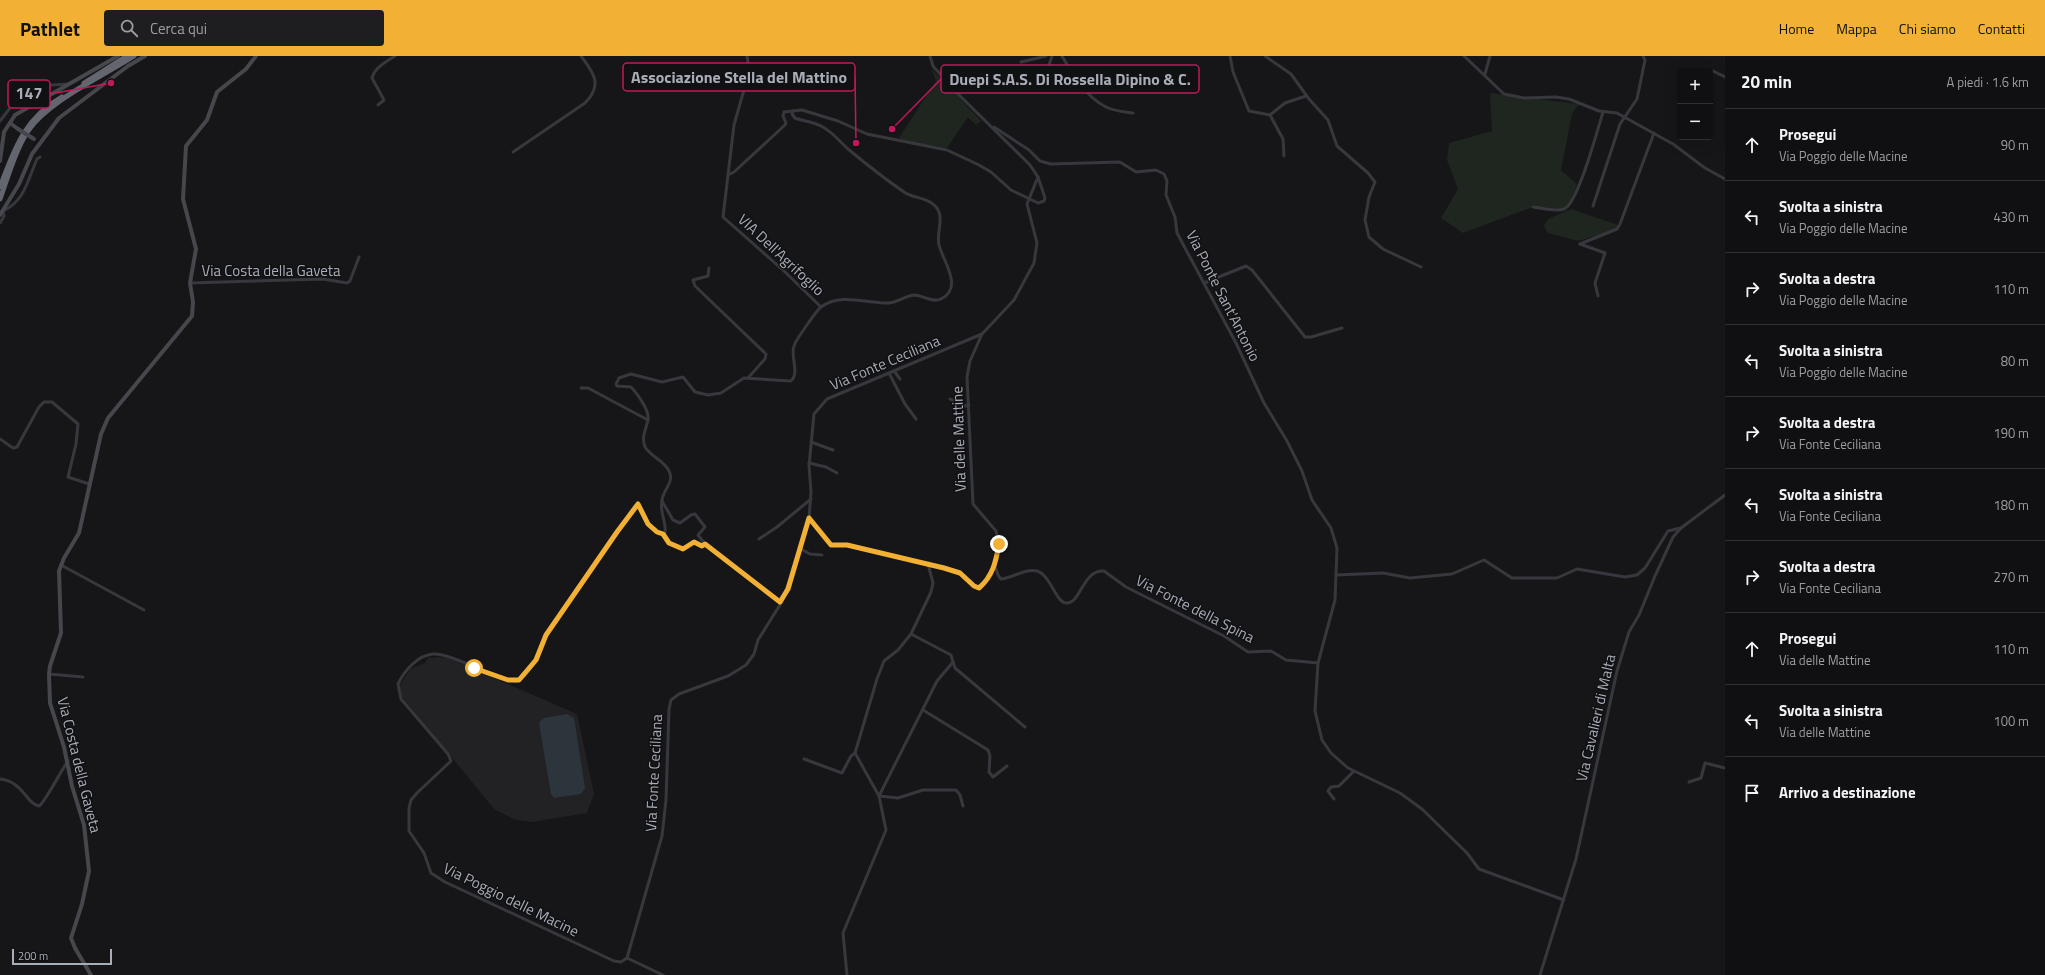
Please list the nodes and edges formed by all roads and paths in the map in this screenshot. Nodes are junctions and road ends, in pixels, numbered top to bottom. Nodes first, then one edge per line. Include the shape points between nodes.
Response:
1 (118, 56) edge
2 (127, 56) edge
3 (134, 56) edge
4 (145, 56) edge
5 (256, 56) edge
6 (395, 56) edge
7 (581, 56) edge
8 (747, 56) edge
9 (930, 56) edge
10 (1046, 56) edge
11 (1052, 56) edge
12 (1062, 56) edge
13 (1230, 56) edge
14 (1264, 56) edge
15 (1464, 56) edge
16 (1490, 56) edge
17 (1643, 56) edge
18 (1021, 62) dead end
19 (690, 68) dead end
20 (750, 71) junction
21 (1714, 71) dead end
22 (1485, 74) junction
23 (1041, 75) dead end
24 (1725, 77) edge
25 (73, 83) junction
26 (1306, 96) junction
27 (378, 105) dead end
28 (793, 111) junction
29 (1603, 112) junction
30 (1134, 113) dead end
31 (1270, 115) junction
32 (1624, 117) junction
33 (0, 121) edge
34 (10, 123) junction
35 (990, 125) junction
36 (1654, 134) junction
37 (40, 143) junction
38 (513, 152) dead end
39 (1284, 156) dead end
40 (40, 157) dead end
41 (0, 161) edge
42 (728, 175) junction
43 (1038, 177) junction
44 (1725, 180) edge
45 (0, 186) edge
46 (0, 199) edge
47 (1031, 200) junction
48 (1593, 206) dead end
49 (1533, 207) dead end
50 (3, 211) junction
51 (0, 216) edge
52 (0, 223) edge
53 (360, 257) dead end
54 (1421, 267) dead end
55 (709, 268) dead end
56 (190, 283) junction
57 (1204, 283) junction
58 (1598, 296) dead end
59 (821, 307) junction
60 (1342, 328) dead end
61 (982, 334) junction
62 (894, 371) junction
63 (889, 373) junction
64 (748, 378) junction
65 (900, 379) dead end
66 (581, 388) dead end
67 (950, 399) dead end
68 (969, 405) junction
69 (916, 419) dead end
70 (648, 420) junction
71 (0, 439) edge
72 (811, 442) junction
73 (833, 450) dead end
74 (809, 463) junction
75 (837, 473) dead end
76 (89, 484) junction
77 (1725, 495) edge
78 (811, 499) junction
79 (662, 501) junction
80 (809, 518) junction
81 (1680, 528) junction
82 (663, 534) junction
83 (759, 540) dead end
84 (705, 544) junction
85 (800, 548) junction
86 (822, 555) dead end
87 (928, 564) junction
88 (61, 565) junction
89 (995, 566) junction
90 (1336, 576) junction
91 (780, 602) junction
92 (144, 610) dead end
93 (911, 634) junction
94 (953, 662) junction
95 (1318, 663) junction
96 (49, 674) junction
97 (83, 677) dead end
98 (923, 710) junction
99 (1025, 728) dead end
100 (855, 753) junction
101 (804, 759) dead end
102 (68, 761) junction
103 (1008, 766) dead end
104 (1725, 768) edge
105 (1354, 771) junction
106 (0, 779) edge
107 (1689, 782) dead end
108 (879, 796) junction
109 (1334, 799) dead end
110 (963, 806) dead end
111 (1564, 900) junction
112 (627, 958) junction
113 (91, 975) edge
114 (663, 975) edge
115 (847, 975) edge
116 (1540, 975) edge

1 - 25 street
2 - 45 highway via 52,102 38,114 16,143
3 - 46 highway via 66,97 36,122 22,141
4 - 37 street via 59,118
5 - 56 street, Via Costa della Gaveta via 246,69 217,92 207,120 186,146 183,198 196,249
6 - 27 street via 373,74 372,78 384,100
7 - 38 street via 594,72 596,81 592,96
8 - 20 street, VIA Dell'Agrifoglio
9 - 35 street via 938,73
10 - 18 street
11 - 23 street
12 - 30 street via 1070,72 1095,99 1107,107
13 - 31 street via 1233,72 1249,111
14 - 26 street via 1288,71
15 - 22 street
16 - 22 street
17 - 32 street via 1645,60 1637,99
19 - 20 street via 698,71
20 - 42 street, VIA Dell'Agrifoglio via 734,125
21 - 24 street
22 - 29 street via 1500,92 1511,96 1556,96
25 - 33 street via 51,85 10,108
25 - 34 street via 16,116
26 - 31 street via 1285,103
26 - 54 street via 1328,120 1337,146 1375,182 1365,220 1369,237 1383,249
28 - 42 street via 784,112 785,125
28 - 47 street via 802,110 838,121 867,134 947,150 991,172 1011,190
28 - 59 street via 795,118 819,125 830,132 850,151 904,192 925,199 936,206 940,216 939,243 952,282 949,292 939,300 915,295 889,303 837,300
29 - 32 street
29 - 49 street via 1580,183 1570,204 1565,209 1557,210
31 - 39 street via 1283,139
32 - 36 street
32 - 48 street
34 - 37 street, bridge
34 - 41 street via 4,132
35 - 43 street via 1030,165
35 - 57 street, Via Ponte Sant'Antonio via 1029,150 1040,161 1051,164 1120,162 1136,172 1156,170 1164,174 1167,181 1166,195 1175,217 1177,234
36 - 44 street
36 - 58 street via 1617,229 1580,244 1605,253 1595,283
37 - 50 street via 29,159 19,184
40 - 50 street via 25,190 16,203
42 - 59 street, VIA Dell'Agrifoglio via 723,217
43 - 47 street, Via delle Mattine
43 - 47 street via 1045,199 1040,204
47 - 61 street, Via delle Mattine via 1027,204 1037,243 1034,262 1014,300
50 - 51 street
50 - 52 street
53 - 56 street, Via Costa della Gaveta via 350,281 347,282 323,279
55 - 64 street via 708,276 693,280 695,286 766,354 765,359
56 - 76 street, Via Costa della Gaveta via 192,316 116,405 108,418 101,434
57 - 60 street via 1246,266 1252,270 1305,337
57 - 90 street, Via Ponte Sant'Antonio via 1264,403 1296,459 1312,500 1331,528 1338,548
59 - 64 street via 794,344 793,379 788,381
61 - 62 street, Via Fonte Ceciliana
61 - 68 street, Via delle Mattine via 970,361 967,377
62 - 63 street, Via Fonte Ceciliana
62 - 65 street
63 - 69 street
63 - 72 street, Via Fonte Ceciliana via 827,399 814,414
64 - 70 street via 742,379 721,393 708,395 695,392 683,377 662,382 631,374 619,378 617,386 627,386 634,390 646,410
66 - 70 street via 588,388
67 - 68 street via 965,406
68 - 89 street, Via delle Mattine via 973,504 996,531 999,544
70 - 79 street via 643,433 644,444 664,463 670,473 670,481
71 - 76 street via 13,448 17,447 38,407 44,402 52,402 78,424 68,478
72 - 73 street
72 - 74 street, Via Fonte Ceciliana
74 - 75 street
74 - 78 street, Via Fonte Ceciliana
76 - 88 street, Via Costa della Gaveta via 79,533
77 - 81 street, Via Cavalieri di Malta
78 - 80 street, Via Fonte Ceciliana
78 - 83 street
79 - 82 street via 661,515 665,532
79 - 84 street via 673,520 680,523 691,514 695,514 705,527 698,535
80 - 85 street, Via Fonte Ceciliana
80 - 87 street via 831,545 847,545
81 - 90 street via 1668,531 1645,568 1637,575 1625,577 1577,569 1557,578 1512,578 1484,560 1452,574 1417,578 1383,573
81 - 111 street, Via Cavalieri di Malta via 1673,536 1625,643 1576,859
82 - 84 street, Via Poggio delle Macine via 669,543 683,549 694,542 702,546
82 - 112 street, Via Poggio delle Macine via 648,524 639,505 635,506 546,635 536,660 519,680 502,678 447,656 435,654 410,666 398,684 401,700 448,754 451,761 418,792 411,800 409,808 409,831 424,853 432,873 445,882 614,961 621,962
84 - 91 street
85 - 86 street via 810,554
85 - 91 street, Via Fonte Ceciliana via 788,589
87 - 89 street, Via delle Mattine via 960,573 979,588
87 - 93 street via 933,583 931,592
88 - 92 street
88 - 96 street, Via Costa della Gaveta via 58,576 62,610 61,633
89 - 95 street, Via Fonte della Spina via 1001,580 1026,571 1043,574 1061,602 1066,604 1072,602 1089,577 1096,572 1104,571 1126,587 1224,636 1248,652 1271,651 1286,660
90 - 95 street, Via Ponte Sant'Antonio via 1335,600
91 - 112 street, Via Fonte Ceciliana via 758,640 754,654 746,664 728,676 679,694 671,700 662,836
93 - 94 street via 951,655
93 - 100 street via 898,650 884,661
94 - 98 street via 937,682
94 - 99 street via 955,668
95 - 105 street via 1315,711 1319,734 1331,753
96 - 97 street, Via Costa della Gaveta
96 - 102 street, Via Costa della Gaveta via 50,703
98 - 103 street via 988,750 989,772 993,778
98 - 108 street
100 - 101 street via 842,774
100 - 108 street
102 - 106 street via 51,786 43,804 39,806 17,785
102 - 113 street, Via Costa della Gaveta via 72,786 84,825 89,871 71,938
104 - 107 street via 1706,763 1701,778
105 - 109 street via 1339,786 1331,787 1328,791
105 - 111 street via 1400,793 1422,809 1479,869
108 - 110 street via 898,798 923,790 956,790
108 - 115 street via 886,830 843,933
111 - 116 street, Via Cavalieri di Malta via 1550,937
112 - 114 street

